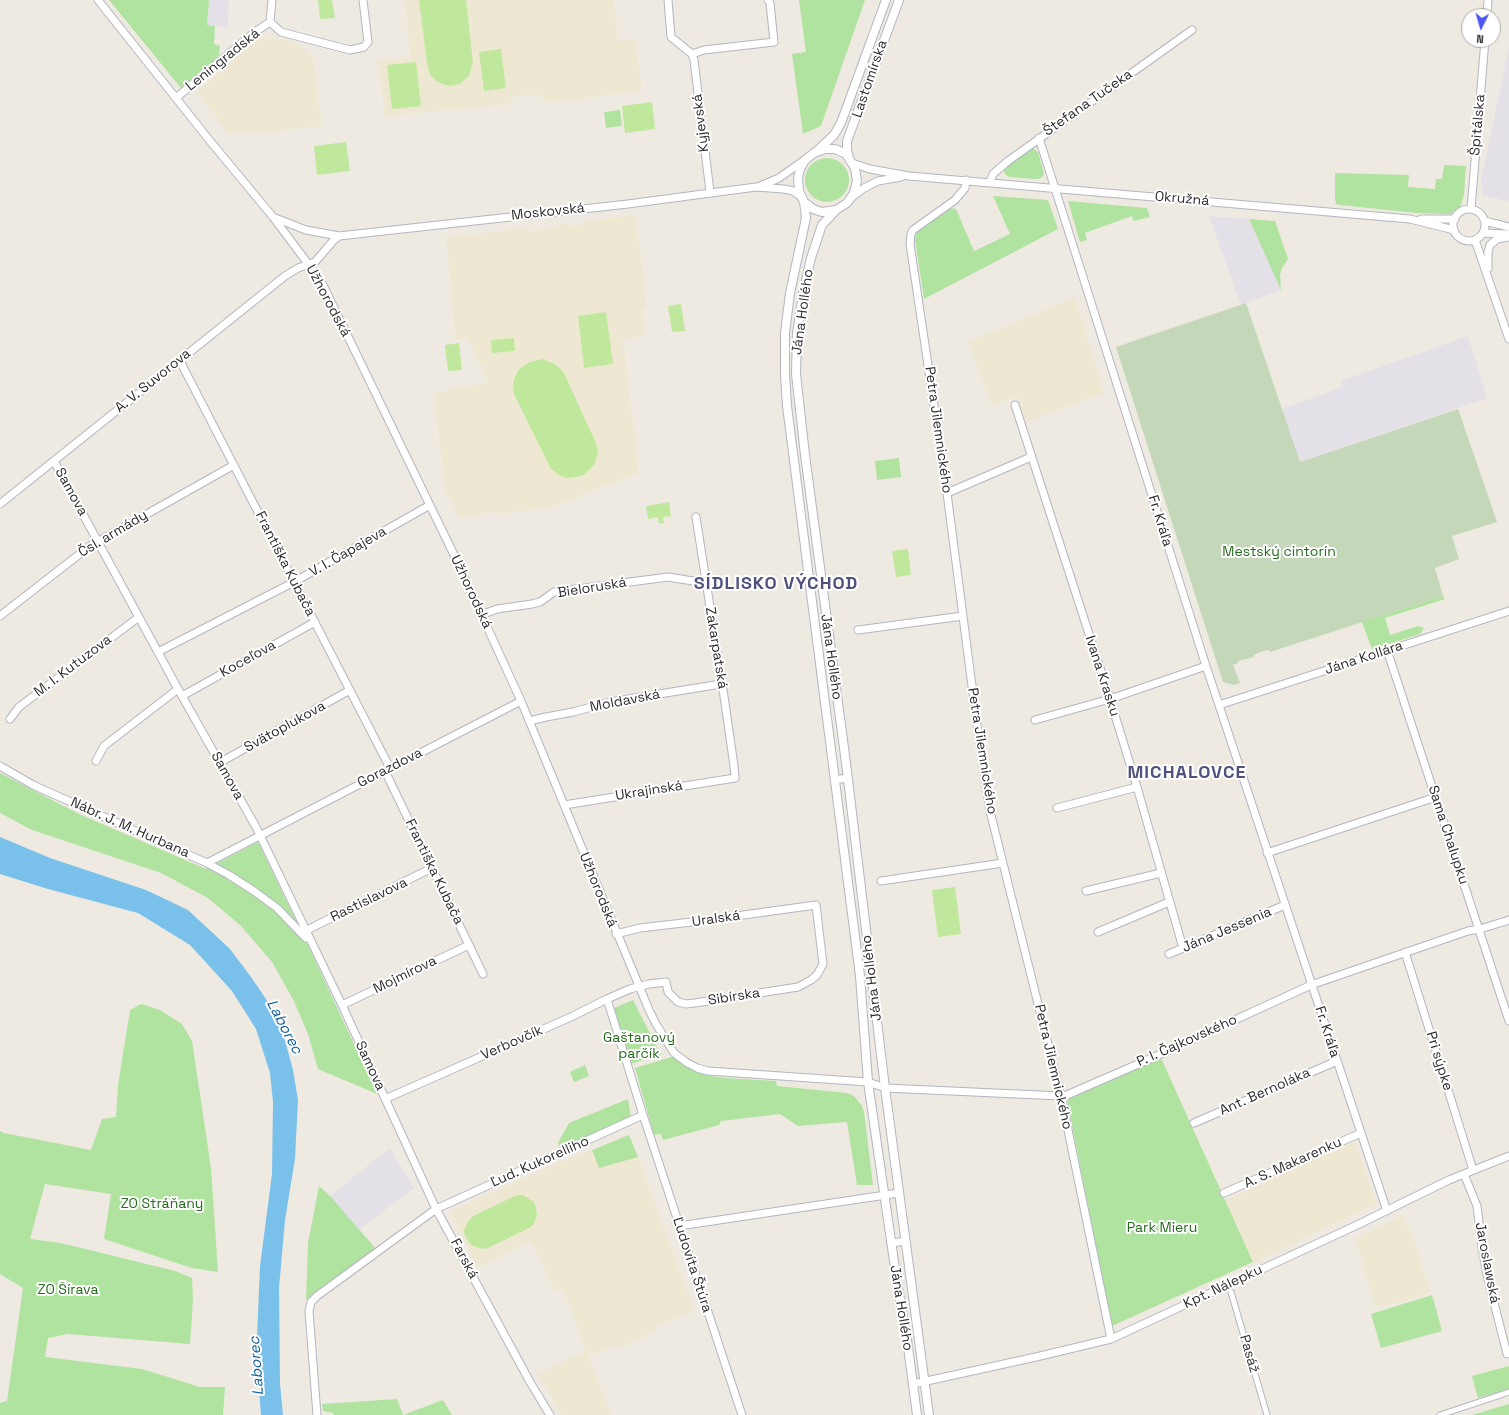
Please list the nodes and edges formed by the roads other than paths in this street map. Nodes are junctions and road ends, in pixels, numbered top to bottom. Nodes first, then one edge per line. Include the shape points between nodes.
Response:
1 (98, 0) edge
2 (272, 0) edge
3 (363, 0) edge
4 (668, 0) edge
5 (768, 0) edge
6 (886, 0) edge
7 (899, 0) edge
8 (270, 22) junction
9 (1192, 30) dead end
10 (873, 35) junction
11 (884, 39) junction
12 (1484, 48) edge
13 (692, 54) junction
14 (176, 98) junction
15 (1039, 138) junction
16 (814, 153) junction
17 (805, 160) junction
18 (851, 161) junction
19 (909, 176) junction
20 (966, 180) junction
21 (990, 182) junction
22 (756, 187) junction
23 (1055, 188) junction
24 (710, 192) junction
25 (851, 198) junction
26 (803, 200) junction
27 (1470, 209) junction
28 (836, 210) junction
29 (274, 217) junction
30 (1454, 218) junction
31 (1410, 219) junction
32 (1485, 221) junction
33 (1509, 227) edge
34 (1454, 230) junction
35 (1483, 233) junction
36 (1509, 234) edge
37 (339, 236) junction
38 (1509, 237) edge
39 (1475, 240) junction
40 (310, 265) junction
41 (1489, 278) junction
42 (785, 333) junction
43 (797, 333) junction
44 (1509, 339) edge
45 (180, 361) junction
46 (1015, 405) dead end
47 (1031, 457) junction
48 (54, 461) junction
49 (234, 465) junction
50 (806, 469) junction
51 (795, 470) junction
52 (947, 493) junction
53 (0, 504) edge
54 (430, 505) junction
55 (696, 517) dead end
56 (98, 541) junction
57 (706, 579) junction
58 (294, 582) junction
59 (1509, 611) edge
60 (481, 615) junction
61 (0, 616) edge
62 (963, 616) junction
63 (139, 617) junction
64 (315, 622) junction
65 (858, 630) dead end
66 (1388, 650) junction
67 (158, 652) junction
68 (1206, 666) junction
69 (721, 684) junction
70 (178, 689) junction
71 (350, 690) junction
72 (182, 696) junction
73 (1110, 699) junction
74 (521, 702) junction
75 (1218, 705) junction
76 (10, 719) dead end
77 (1035, 720) dead end
78 (529, 722) junction
79 (96, 761) dead end
80 (219, 763) junction
81 (0, 766) edge
82 (387, 769) junction
83 (734, 778) joint
84 (847, 778) junction
85 (835, 780) junction
86 (1137, 787) junction
87 (1436, 797) junction
88 (564, 805) junction
89 (1057, 808) dead end
90 (260, 835) junction
91 (1267, 853) junction
92 (207, 863) junction
93 (1003, 864) junction
94 (432, 868) junction
95 (1161, 873) junction
96 (881, 881) dead end
97 (1086, 891) dead end
98 (1169, 902) junction
99 (1285, 905) junction
100 (1509, 920) edge
101 (1480, 929) junction
102 (305, 931) junction
103 (1098, 932) dead end
104 (616, 934) junction
105 (311, 944) junction
106 (469, 944) junction
107 (1183, 948) junction
108 (1405, 952) junction
109 (1169, 954) dead end
110 (483, 974) dead end
111 (872, 975) junction
112 (860, 976) junction
113 (811, 980) joint
114 (666, 982) joint
115 (1311, 985) junction
116 (639, 986) junction
117 (606, 999) junction
118 (342, 1005) junction
119 (1509, 1021) edge
120 (1337, 1061) junction
121 (868, 1082) junction
122 (885, 1088) junction
123 (1061, 1096) junction
124 (385, 1099) junction
125 (643, 1115) junction
126 (1194, 1123) dead end
127 (1361, 1133) junction
128 (1509, 1156) edge
129 (1473, 1170) junction
130 (1464, 1174) junction
131 (899, 1193) junction
132 (1224, 1193) dead end
133 (884, 1195) junction
134 (436, 1209) junction
135 (1387, 1210) junction
136 (679, 1226) junction
137 (906, 1241) junction
138 (891, 1243) junction
139 (1231, 1292) dead end
140 (1110, 1339) junction
141 (1507, 1354) dead end
142 (924, 1381) junction
143 (913, 1384) junction
144 (1509, 1392) edge
145 (317, 1415) edge
146 (550, 1415) edge
147 (742, 1415) edge
148 (917, 1415) edge
149 (929, 1415) edge
150 (1267, 1415) edge
151 (1440, 1415) edge

1 - 14 street, Užhorodská
2 - 8 street, Leningradská
3 - 8 street, Leningradská via 368,42 364,47 350,50 289,34 282,32
4 - 13 street via 671,36
5 - 13 street via 774,42 704,50
6 - 10 street
7 - 11 street, Lastomírska
8 - 14 street, Leningradská
9 - 15 street, Štefana Tučeka
10 - 11 street
10 - 16 street via 841,123 830,140
11 - 18 street, Lastomírska via 847,141
12 - 27 street, Špitálska
13 - 24 street, Kyjevská
14 - 29 street, Užhorodská
15 - 21 street, Štefana Tučeka via 997,170
15 - 23 street, Fr. Kráľa
16 - 17 street
16 - 18 street via 835,149
17 - 22 street via 779,178
17 - 26 street via 798,178
18 - 19 street via 870,169
18 - 25 street via 857,181
19 - 20 street, Okružná
19 - 25 street via 878,181
20 - 21 street, Okružná
20 - 52 street, Petra Jilemnického via 965,188 954,200 913,230 910,239
21 - 23 street, Okružná
22 - 24 street, Moskovská
22 - 26 street via 788,190
23 - 31 street, Okružná
23 - 68 street, Fr. Kráľa
24 - 37 street, Moskovská via 628,204
25 - 28 street
26 - 28 street via 816,211
26 - 42 street, Jána Hollého via 806,218 790,293
27 - 30 street via 1461,211
27 - 32 street via 1480,213
28 - 43 street, Jána Hollého via 822,225 816,241 803,294
29 - 37 street, Moskovská via 306,230
29 - 40 street, Užhorodská
30 - 31 street
30 - 34 street
31 - 34 street, Okružná
32 - 33 street
32 - 35 street
34 - 39 street via 1461,239
35 - 36 street
35 - 39 street
37 - 40 street
38 - 41 street via 1497,239 1490,245 1487,258
39 - 41 street
40 - 45 street, A. V. Suvorova via 298,268 285,276
40 - 54 street, Užhorodská via 321,281
41 - 44 street
42 - 43 street
42 - 51 street, Jána Hollého via 784,374
43 - 50 street, Jána Hollého via 796,374
45 - 48 street, A. V. Suvorova
45 - 49 street, Františka Kubača
46 - 47 street, Ivana Krasku
47 - 52 street
47 - 73 street, Ivana Krasku
48 - 53 street, A. V. Suvorova
48 - 56 street, Samova
49 - 56 street, Čsl. armády
49 - 58 street, Františka Kubača
50 - 51 street
50 - 84 street, Jána Hollého
51 - 85 street, Jána Hollého
52 - 62 street, Petra Jilemnického
54 - 58 street, V. I. Čapajeva
54 - 60 street, Užhorodská
55 - 57 street, Zakarpatská
56 - 61 street, Čsl. armády
56 - 63 street, Samova
57 - 60 street, Bieloruská via 693,581 668,577 554,592 540,602 497,609
57 - 69 street, Zakarpatská
58 - 64 street, Františka Kubača
58 - 67 street, V. I. Čapajeva
59 - 66 street, Jána Kollára
60 - 74 street, Užhorodská
62 - 65 street
62 - 93 street, Petra Jilemnického via 990,811
63 - 67 street, Samova
63 - 76 street, M. I. Kutuzova via 19,707
64 - 71 street, Františka Kubača
64 - 72 street, Koceľova
66 - 75 street, Jána Kollára
66 - 87 street, Sama Chalupku
67 - 70 street, Samova
68 - 73 street
68 - 75 street, Fr. Kráľa
69 - 78 street, Moldavská via 610,702
69 - 83 street, Zakarpatská via 733,756
70 - 72 street, Samova
70 - 79 street via 104,746
71 - 80 street, Svätoplukova
71 - 82 street, Františka Kubača
72 - 80 street, Samova
73 - 77 street
73 - 86 street, Ivana Krasku
74 - 78 street, Užhorodská
74 - 82 street, Gorazdova
75 - 91 street, Fr. Kráľa
78 - 88 street, Užhorodská
80 - 90 street, Samova
81 - 92 street, Nábr. J. M. Hurbana via 45,790
82 - 90 street, Gorazdova
82 - 94 street, Františka Kubača
83 - 88 street, Ukrajinská
84 - 85 street
84 - 111 street, Jána Hollého
85 - 112 street, Jána Hollého
86 - 89 street
86 - 95 street, Ivana Krasku
87 - 91 street
87 - 101 street, Sama Chalupku
88 - 104 street, Užhorodská
90 - 92 street, Nábr. J. M. Hurbana
90 - 102 street, Samova
91 - 99 street, Fr. Kráľa
92 - 105 street via 277,908
93 - 96 street
93 - 123 street, Petra Jilemnického
94 - 102 street, Rastislavova
94 - 106 street, Františka Kubača
95 - 97 street
95 - 98 street, Ivana Krasku
98 - 103 street
98 - 107 street, Ivana Krasku
99 - 107 street, Jána Jessenia
99 - 115 street, Fr. Kráľa
100 - 101 street, P. I. Čajkovského
101 - 108 street, P. I. Čajkovského
101 - 119 street, Sama Chalupku
102 - 105 street, Samova
104 - 113 street, Uralská via 640,928 816,905 823,964
104 - 116 street, Užhorodská
105 - 118 street, Samova
106 - 110 street, Františka Kubača
106 - 118 street, Mojmírova
107 - 109 street, Jána Jessenia
108 - 115 street, P. I. Čajkovského
108 - 129 street, Pri sýpke
111 - 112 street
111 - 122 street, Jána Hollého
112 - 121 street, Jána Hollého
113 - 114 street, Sibírska via 798,987 686,1004 672,997
114 - 116 street, Verbovčík
115 - 120 street, Fr. Kráľa
115 - 123 street, P. I. Čajkovského via 1152,1058
116 - 117 street, Verbovčík
116 - 121 street, Užhorodská via 656,1024 674,1053 697,1068 708,1071
117 - 124 street, Verbovčík
117 - 125 street
118 - 124 street, Samova
120 - 126 street, Ant. Bernoláka
120 - 127 street, Fr. Kráľa
121 - 122 street
121 - 133 street, Jána Hollého
122 - 123 street, P. I. Čajkovského
122 - 131 street, Jána Hollého
123 - 140 street, Petra Jilemnického
124 - 134 street, Farská
125 - 134 street, Ľud. Kukorelliho
125 - 136 street, Ľudovíta Štúra
127 - 132 street, A. S. Makarenku
127 - 135 street, Fr. Kráľa
128 - 129 street, Kpt. Nálepku
129 - 130 street, Kpt. Nálepku
130 - 135 street, Kpt. Nálepku
130 - 141 street, Jaroslawská via 1477,1206 1487,1275
131 - 133 street
131 - 137 street, Jána Hollého
133 - 136 street
133 - 138 street, Jána Hollého
134 - 145 street, Ľud. Kukorelliho via 311,1302 309,1311
134 - 146 street, Farská
135 - 140 street, Kpt. Nálepku
136 - 147 street, Ľudovíta Štúra
137 - 138 street
137 - 142 street, Jána Hollého
138 - 143 street, Jána Hollého
139 - 150 street, Pasáž
140 - 142 street, Kpt. Nálepku
142 - 143 street, Kpt. Nálepku
142 - 149 street, Jána Hollého
143 - 148 street, Jána Hollého
144 - 151 street

